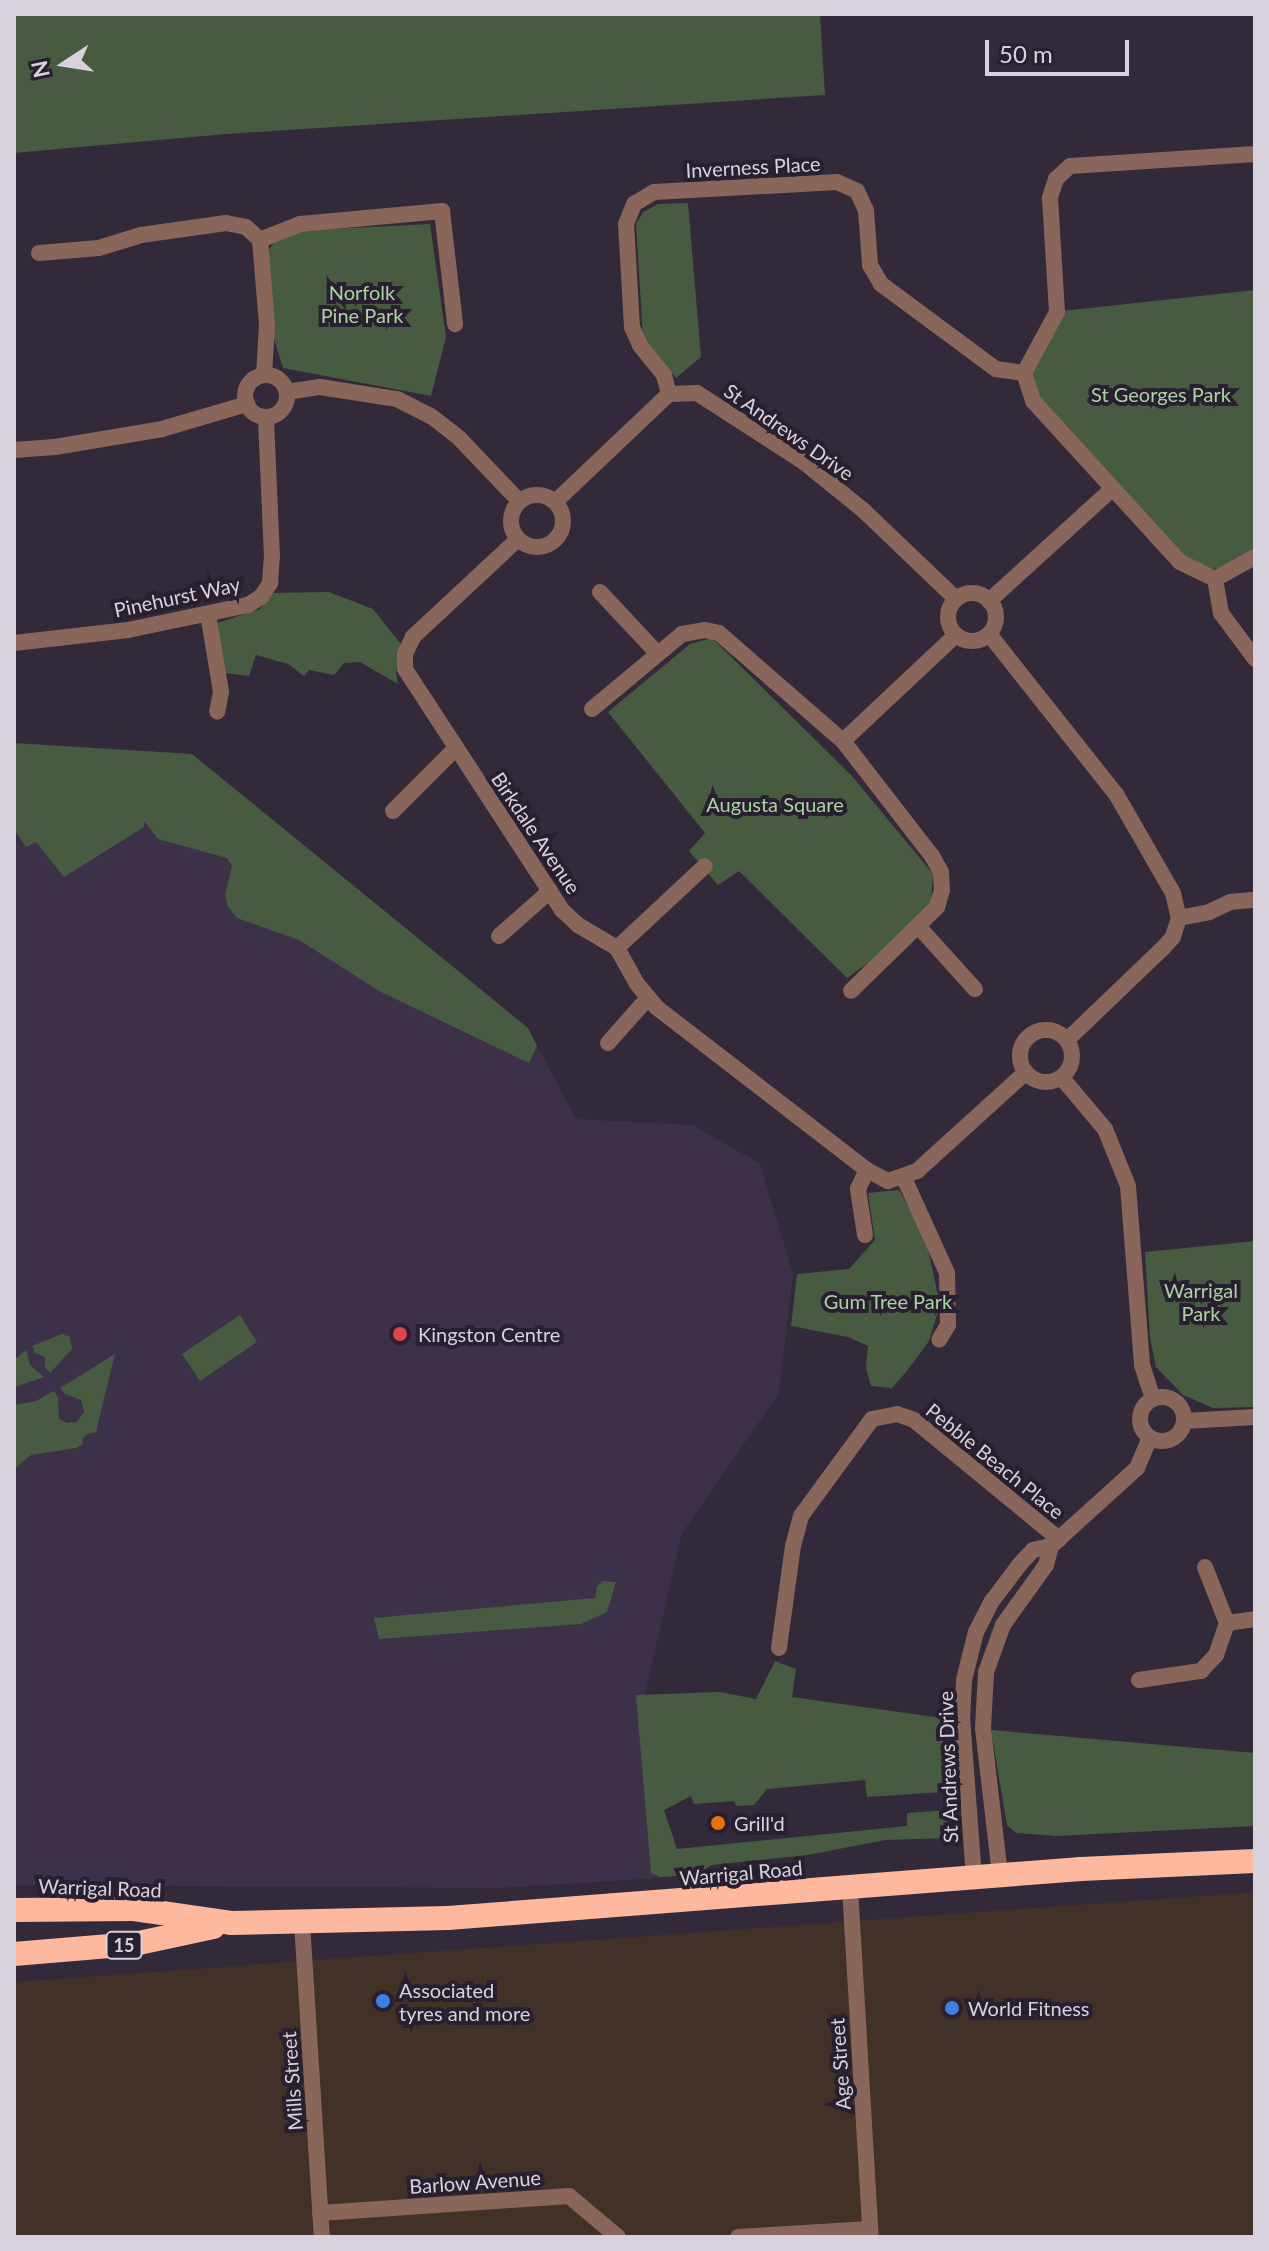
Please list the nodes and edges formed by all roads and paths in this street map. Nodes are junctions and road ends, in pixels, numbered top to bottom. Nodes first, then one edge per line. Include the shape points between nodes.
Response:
1 (1255, 154) edge
2 (260, 240) junction
3 (39, 253) dead end
4 (455, 324) dead end
5 (1024, 373) junction
6 (264, 375) junction
7 (287, 392) junction
8 (669, 394) junction
9 (247, 404) junction
10 (266, 417) junction
11 (14, 450) edge
12 (1111, 490) junction
13 (519, 501) junction
14 (555, 502) junction
15 (518, 539) junction
16 (1255, 557) edge
17 (1215, 579) junction
18 (600, 592) dead end
19 (956, 599) junction
20 (989, 601) junction
21 (208, 614) junction
22 (989, 634) junction
23 (956, 635) junction
24 (14, 643) edge
25 (657, 653) junction
26 (1255, 659) edge
27 (592, 709) dead end
28 (217, 712) dead end
29 (843, 741) junction
30 (455, 749) junction
31 (393, 811) dead end
32 (705, 866) dead end
33 (550, 891) junction
34 (1255, 900) edge
35 (1179, 918) junction
36 (918, 926) junction
37 (499, 936) dead end
38 (617, 948) junction
39 (975, 989) dead end
40 (851, 991) dead end
41 (648, 998) junction
42 (1067, 1040) junction
43 (608, 1043) dead end
44 (1026, 1072) junction
45 (1062, 1078) junction
46 (867, 1170) junction
47 (904, 1178) junction
48 (865, 1235) dead end
49 (939, 1340) dead end
50 (1153, 1399) junction
51 (1255, 1417) edge
52 (1184, 1421) junction
53 (1150, 1438) junction
54 (1055, 1543) junction
55 (1205, 1567) dead end
56 (1255, 1619) edge
57 (1227, 1623) junction
58 (779, 1648) dead end
59 (1139, 1680) dead end
60 (1255, 1861) edge
61 (1000, 1875) junction
62 (974, 1877) junction
63 (850, 1888) junction
64 (14, 1910) edge
65 (302, 1922) junction
66 (231, 1923) junction
67 (14, 1954) edge
68 (320, 2213) junction
69 (870, 2233) edge
70 (322, 2237) edge
71 (618, 2237) edge
72 (738, 2237) edge

1 - 5 street via 1070,166 1056,179 1050,198 1057,312
2 - 3 street via 246,227 226,223 141,235 99,248
2 - 4 street via 300,224 442,211
2 - 6 street via 267,325
5 - 8 street, Inverness Place via 996,369 881,284 870,265 866,210 857,191 837,182 654,192 634,204 626,224 632,327 664,375
5 - 12 street via 1033,401
6 - 7 street via 278,378
6 - 9 street via 250,382
7 - 10 street via 281,412
7 - 13 street via 320,387 397,399 460,439
8 - 14 street
8 - 19 street, St Andrews Drive via 697,393 805,463
9 - 10 street
9 - 11 street via 162,429
10 - 21 street, Pinehurst Way via 270,583 248,605
12 - 17 street via 1180,562
12 - 20 street
13 - 14 street via 536,494
13 - 15 street via 511,523
14 - 15 street via 563,518 557,538 541,547
15 - 30 street, Birkdale Avenue via 413,637 406,651 405,669 412,684
16 - 17 street
17 - 26 street via 1221,613
18 - 25 street
19 - 20 street via 971,593
19 - 23 street via 948,621
20 - 22 street via 995,616
21 - 24 street, Pinehurst Way
21 - 28 street via 221,692
22 - 23 street via 974,641
22 - 35 street via 1116,794 1173,893
23 - 29 street
25 - 27 street
25 - 29 street via 693,630 719,633
29 - 36 street via 941,872 937,907
30 - 31 street
30 - 33 street, Birkdale Avenue
32 - 38 street
33 - 37 street
33 - 38 street, Birkdale Avenue via 578,925
34 - 35 street
35 - 42 street via 1163,948
36 - 39 street
36 - 40 street
38 - 41 street, Birkdale Avenue
41 - 43 street
41 - 46 street, Birkdale Avenue
42 - 44 street via 1051,1030 1029,1036 1020,1052
42 - 45 street via 1072,1063
44 - 45 street via 1041,1082
44 - 47 street
45 - 50 street via 1105,1129 1128,1186 1142,1365
46 - 47 street, Birkdale Avenue via 888,1181
46 - 48 street via 858,1189
47 - 49 street via 947,1273 948,1325
50 - 52 street via 1175,1401
50 - 53 street via 1140,1417
51 - 52 street
52 - 53 street via 1173,1439
53 - 54 street, St Andrews Drive via 1137,1468
54 - 58 street, Pebble Beach Place via 914,1420 897,1414 872,1419 801,1516
54 - 61 street, St Andrews Drive via 1046,1565 1003,1625 986,1672 983,1728
54 - 62 street, St Andrews Drive via 1033,1550 1007,1580 983,1618 967,1665 962,1719
55 - 57 street
56 - 57 street
57 - 59 street via 1216,1655 1201,1671
60 - 61 highway, Warrigal Road / 15
61 - 62 highway, Warrigal Road / 15
62 - 63 highway, Warrigal Road / 15
63 - 65 highway, Warrigal Road / 15 via 475,1916
63 - 69 street, Age Street
64 - 66 highway, Warrigal Road / 15 via 134,1909
65 - 66 highway, Warrigal Road / 15
65 - 68 street, Mills Street
66 - 67 highway, Warrigal Road / 15 via 134,1944
68 - 70 street, Mills Street
68 - 71 street, Barlow Avenue via 569,2196
69 - 72 street

